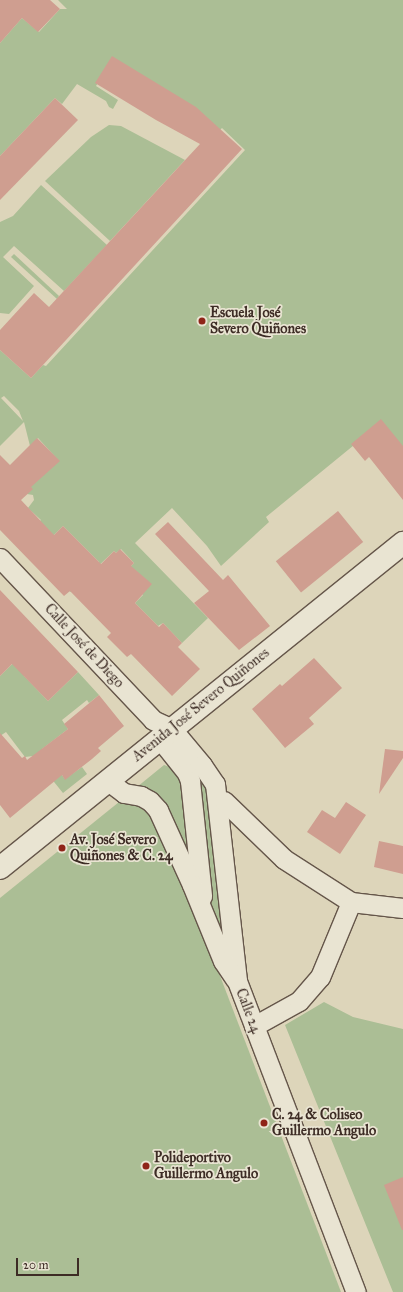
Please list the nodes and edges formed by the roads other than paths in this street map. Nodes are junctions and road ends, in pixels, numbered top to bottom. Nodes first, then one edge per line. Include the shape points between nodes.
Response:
1 (403, 542) edge
2 (0, 558) edge
3 (166, 734) junction
4 (108, 781) junction
5 (224, 802) dead end
6 (0, 868) edge
7 (351, 902) junction
8 (403, 908) edge
9 (202, 909) junction
10 (237, 981) junction
11 (254, 1026) junction
12 (356, 1292) edge

1 - 3 street, Avenida José Severo Quiñones
2 - 3 street, Calle José de Diego
3 - 4 street, Avenida José Severo Quiñones
3 - 9 street via 190,781 201,874
3 - 10 street, Calle 24 via 202,765 216,784
4 - 6 street, Avenida José Severo Quiñones
4 - 9 street via 124,792 150,801 158,810
5 - 7 street via 284,859
7 - 8 street
7 - 11 street via 320,977 300,1001
9 - 10 street via 223,961
10 - 11 street, Calle 24
11 - 12 street, Calle 24

